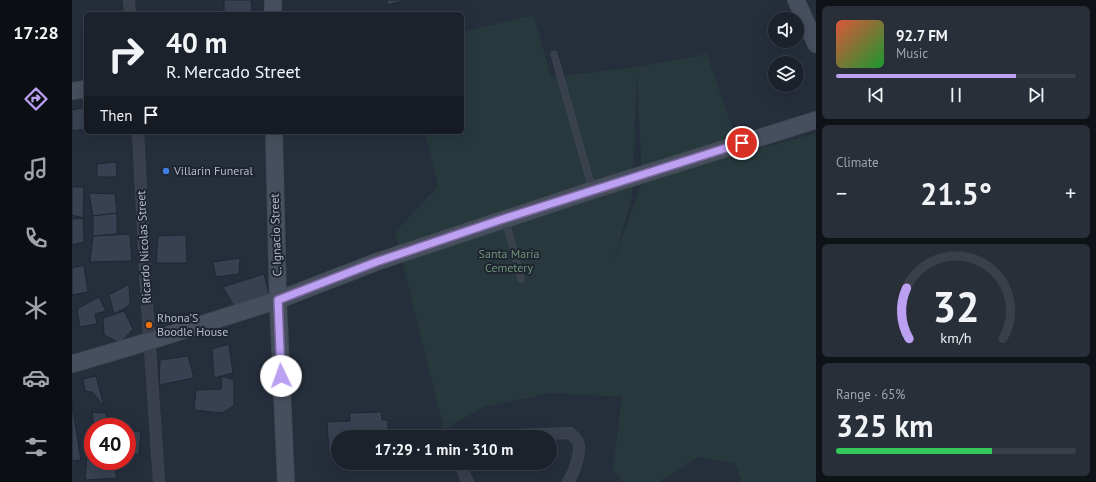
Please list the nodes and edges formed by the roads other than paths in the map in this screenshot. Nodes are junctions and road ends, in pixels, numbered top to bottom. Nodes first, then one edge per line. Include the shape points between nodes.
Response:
1 (129, 0) edge
2 (273, 0) edge
3 (796, 0) edge
4 (130, 12) edge
5 (273, 12) edge
6 (816, 44) edge
7 (554, 54) dead end
8 (84, 89) edge
9 (72, 91) edge
10 (816, 120) edge
11 (138, 134) edge
12 (274, 134) edge
13 (593, 190) junction
14 (503, 219) junction
15 (522, 279) dead end
16 (278, 300) junction
17 (150, 341) junction
18 (72, 364) edge
19 (557, 434) edge
20 (463, 470) edge
21 (159, 482) edge
22 (286, 482) edge
23 (468, 482) edge
24 (568, 482) edge

1 - 4 street
2 - 5 street
3 - 6 street
7 - 13 lane
8 - 9 street
10 - 13 street
11 - 17 street, Ricardo Nicolas Street
12 - 16 street, C. Ignacio Street
13 - 14 street
14 - 15 lane
14 - 16 street via 376,262
16 - 17 street
16 - 22 street, C. Ignacio Street
17 - 18 street
17 - 21 street, Ricardo Nicolas Street
19 - 24 street via 570,433 577,439 580,449
20 - 23 street

